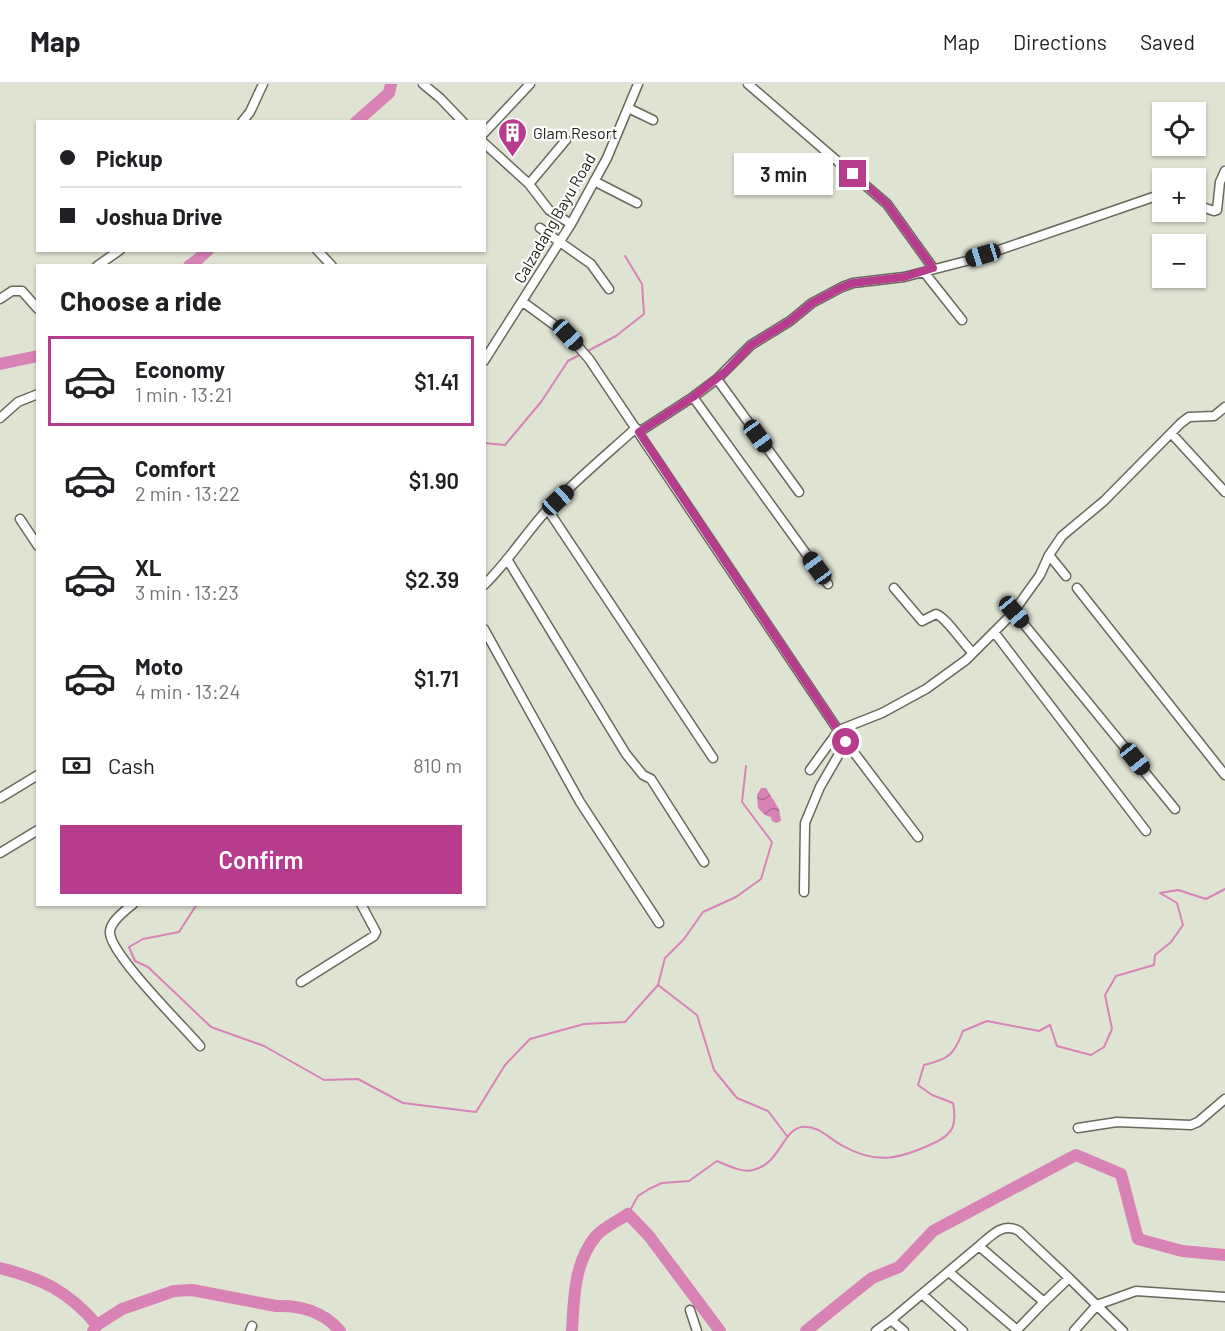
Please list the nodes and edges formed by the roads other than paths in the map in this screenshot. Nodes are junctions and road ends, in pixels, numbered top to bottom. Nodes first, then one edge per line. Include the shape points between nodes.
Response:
1 (263, 84) edge
2 (423, 84) edge
3 (530, 84) edge
4 (638, 84) edge
5 (748, 84) edge
6 (628, 108) junction
7 (244, 120) edge
8 (461, 120) edge
9 (653, 120) dead end
10 (486, 131) edge
11 (566, 140) dead end
12 (486, 145) edge
13 (1225, 171) edge
14 (594, 181) junction
15 (529, 184) junction
16 (1152, 198) edge
17 (637, 203) dead end
18 (1206, 208) edge
19 (571, 224) junction
20 (540, 228) dead end
21 (559, 242) junction
22 (117, 252) edge
23 (319, 252) edge
24 (100, 264) edge
25 (330, 264) edge
26 (933, 268) junction
27 (924, 272) junction
28 (609, 289) dead end
29 (0, 299) edge
30 (523, 302) junction
31 (36, 307) edge
32 (962, 320) dead end
33 (486, 358) edge
34 (717, 379) junction
35 (36, 395) edge
36 (693, 397) junction
37 (1225, 406) edge
38 (0, 418) edge
39 (638, 430) junction
40 (1172, 433) junction
41 (799, 492) dead end
42 (1225, 492) edge
43 (548, 510) junction
44 (20, 519) dead end
45 (36, 543) edge
46 (1049, 555) junction
47 (507, 559) junction
48 (1066, 576) dead end
49 (486, 583) edge
50 (828, 584) dead end
51 (894, 588) dead end
52 (1077, 588) dead end
53 (1014, 612) junction
54 (994, 632) junction
55 (486, 633) edge
56 (973, 653) junction
57 (839, 730) junction
58 (846, 742) junction
59 (713, 758) dead end
60 (810, 770) dead end
61 (1225, 775) edge
62 (36, 776) edge
63 (0, 797) edge
64 (1175, 809) dead end
65 (36, 831) edge
66 (1146, 831) dead end
67 (918, 837) dead end
68 (0, 853) edge
69 (704, 862) dead end
70 (804, 892) dead end
71 (131, 906) edge
72 (363, 906) edge
73 (659, 923) dead end
74 (301, 982) dead end
75 (201, 1046) dead end
76 (1225, 1099) edge
77 (1078, 1128) dead end
78 (980, 1246) junction
79 (949, 1272) junction
80 (1069, 1278) junction
81 (922, 1294) junction
82 (1225, 1297) edge
83 (1044, 1302) junction
84 (1097, 1305) junction
85 (690, 1310) dead end
86 (891, 1320) junction
87 (1017, 1330) edge
88 (697, 1331) edge
89 (876, 1331) edge
90 (904, 1331) edge
91 (963, 1331) edge
92 (1074, 1331) edge
93 (1123, 1331) edge

1 - 7 street
2 - 8 street
3 - 10 street
4 - 6 street, Calzadang Bayu Road
5 - 26 street via 887,204
6 - 9 street
6 - 14 street, Calzadang Bayu Road
11 - 15 street
12 - 15 street
13 - 18 street via 1217,210
14 - 17 street
14 - 19 street, Calzadang Bayu Road
15 - 19 street via 549,210
16 - 26 street via 970,260
19 - 21 street, Calzadang Bayu Road
20 - 21 street
21 - 28 street via 591,264
21 - 30 street, Calzadang Bayu Road
22 - 24 street
23 - 25 street
26 - 27 street
27 - 32 street
27 - 34 street via 842,287 751,345
29 - 31 street via 12,291 22,291
30 - 33 street, Calzadang Bayu Road
30 - 39 street via 581,349
34 - 36 street
34 - 41 street
35 - 38 street via 18,402
36 - 39 street
36 - 50 street
37 - 40 street via 1214,416 1190,417
39 - 43 street via 598,461
39 - 57 street
40 - 42 street
40 - 46 street via 1104,501 1062,536
43 - 47 street
43 - 59 street
44 - 45 street
46 - 48 street
46 - 53 street
47 - 49 street
47 - 69 street via 626,754 651,779
51 - 56 street via 922,621 940,615
52 - 61 street
53 - 54 street
53 - 64 street
54 - 56 street
54 - 66 street
55 - 73 street via 580,802
56 - 57 street via 926,689
57 - 58 street
57 - 60 street
58 - 67 street
58 - 70 street via 820,787 806,822
62 - 63 street
65 - 68 street
71 - 75 street via 111,928 121,957
72 - 74 street via 376,932 374,936
76 - 77 street via 1191,1125 1117,1122
78 - 79 street
78 - 80 street via 998,1230 1013,1228
78 - 83 street
79 - 81 street
79 - 87 street
80 - 83 street
80 - 84 street
81 - 86 street
81 - 91 street
82 - 84 street via 1136,1291
83 - 87 street
84 - 92 street
84 - 93 street
85 - 88 street
86 - 89 street
86 - 90 street

